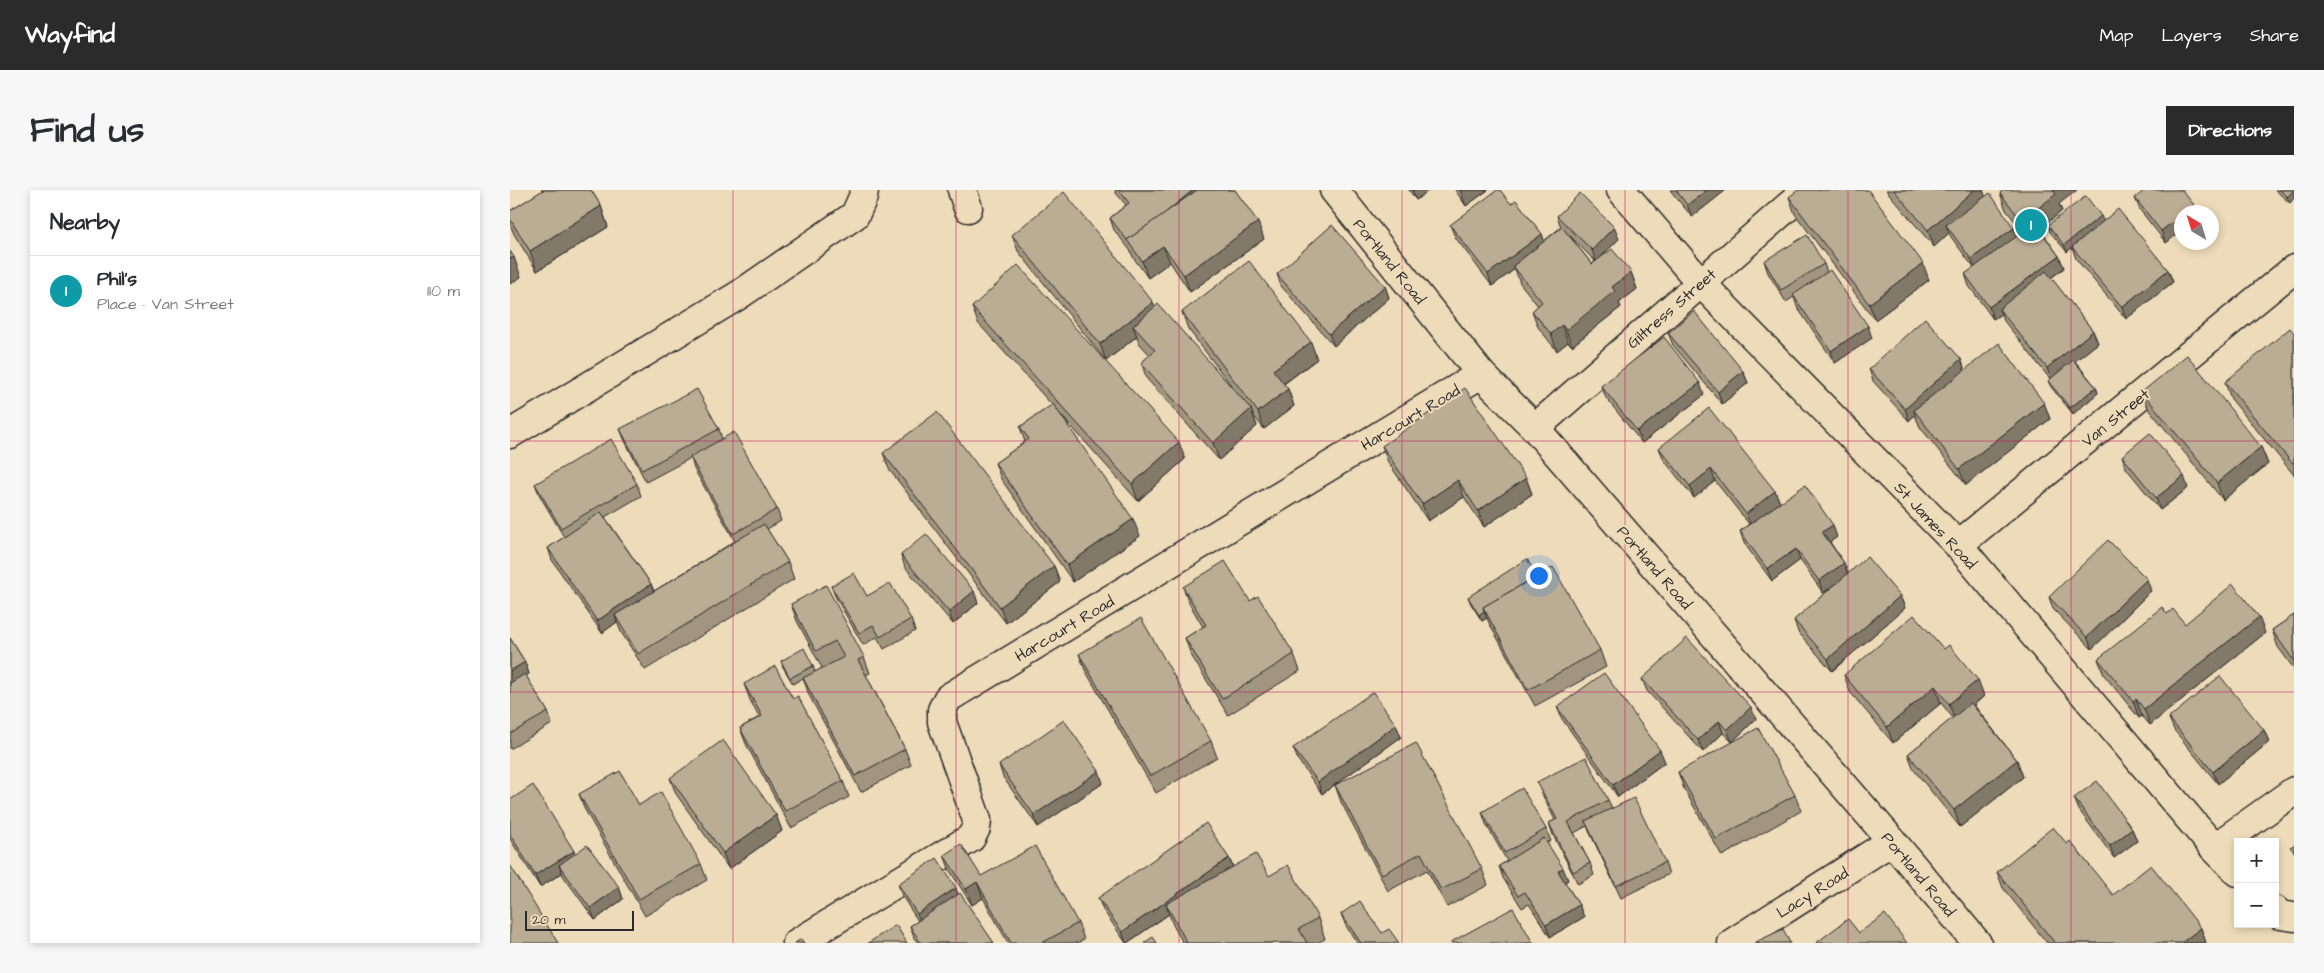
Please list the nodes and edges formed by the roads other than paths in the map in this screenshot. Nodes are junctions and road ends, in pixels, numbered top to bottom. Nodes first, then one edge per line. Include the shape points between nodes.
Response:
1 (864, 190) edge
2 (1334, 190) edge
3 (1621, 190) edge
4 (1807, 190) edge
5 (2294, 269) edge
6 (1700, 282) junction
7 (1481, 374) junction
8 (1535, 428) junction
9 (510, 434) edge
10 (1958, 545) junction
11 (2294, 791) edge
12 (1892, 841) junction
13 (2214, 848) junction
14 (2234, 868) edge
15 (2279, 914) edge
16 (2294, 917) edge
17 (797, 943) edge
18 (1732, 943) edge
19 (1977, 943) edge

1 - 9 street via 855,216 754,285
2 - 7 street, Portland Road
3 - 6 street, St James Road
4 - 6 street, Giltress Street
5 - 10 street, Van Street
6 - 8 street, Giltress Street
6 - 10 street, St James Road
7 - 8 street, Portland Road
7 - 17 street, Harcourt Road via 948,698 942,710 942,722 977,820 970,838
8 - 12 street, Portland Road
10 - 13 street, St James Road
11 - 13 street
12 - 18 street, Lacy Road
12 - 19 street, Portland Road
13 - 14 street, St James Road
15 - 16 street

